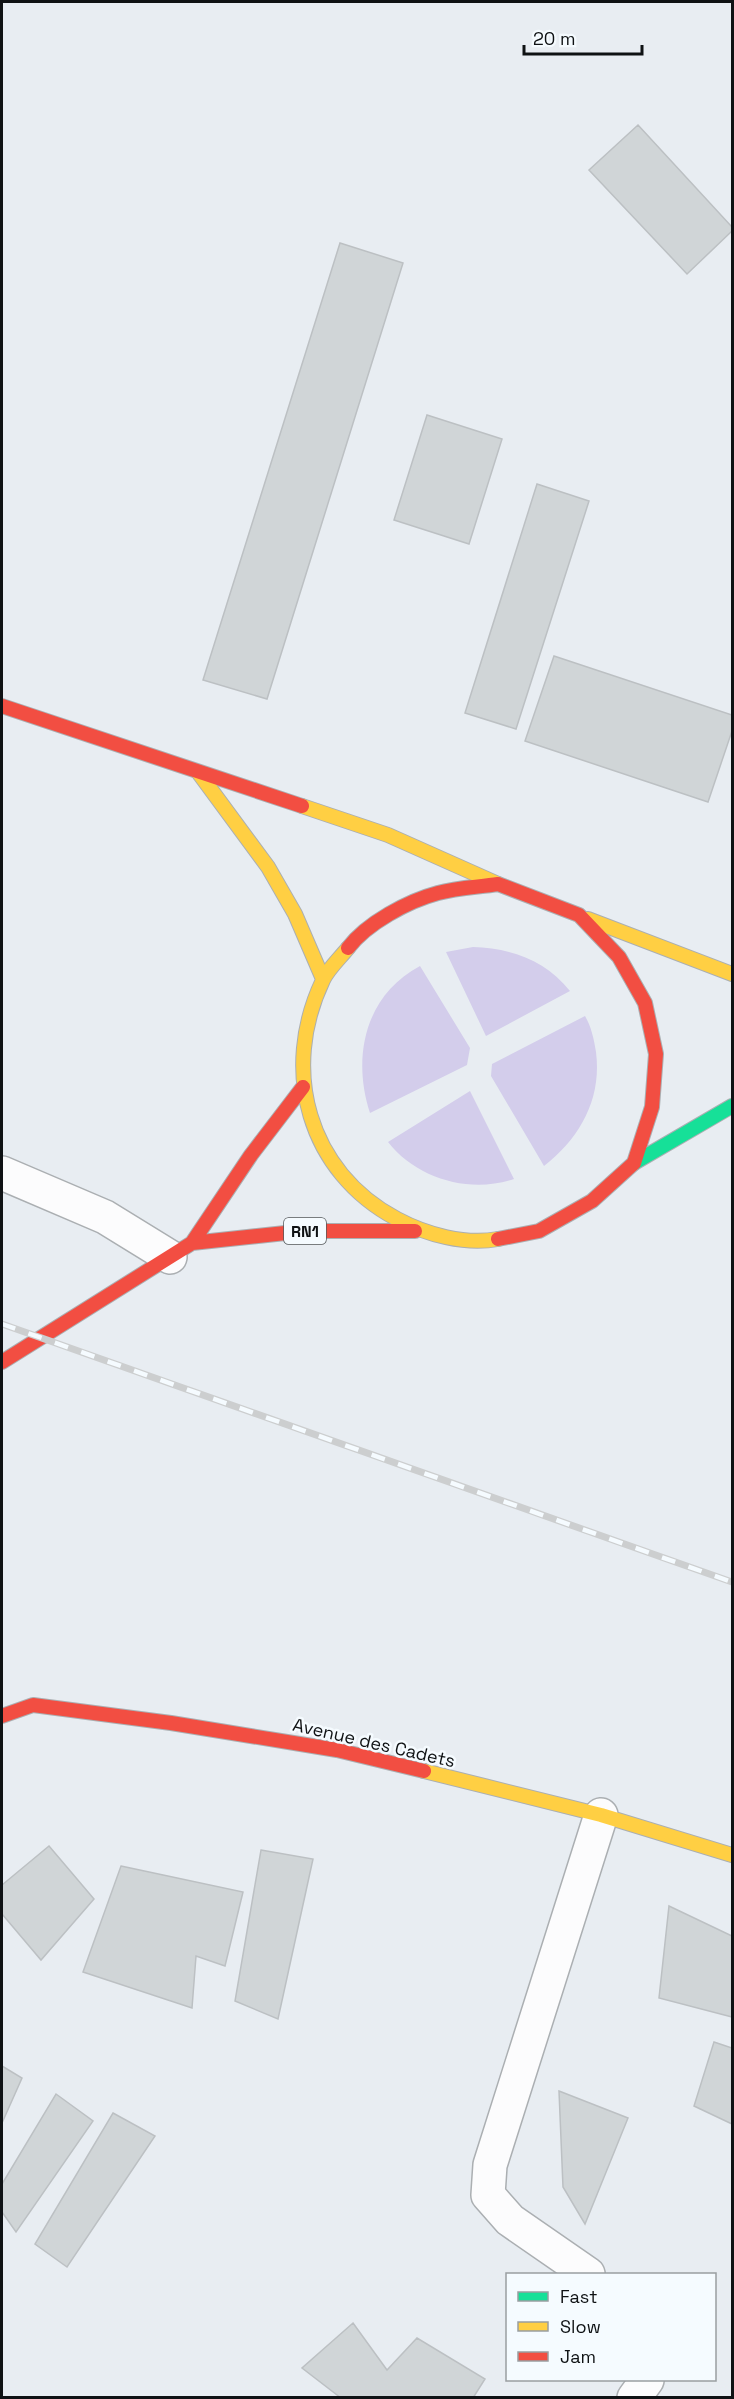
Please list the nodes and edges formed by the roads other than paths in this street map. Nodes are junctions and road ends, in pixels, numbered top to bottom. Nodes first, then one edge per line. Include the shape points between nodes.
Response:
1 (2, 706) edge
2 (198, 772) junction
3 (498, 884) junction
4 (579, 915) junction
5 (732, 974) edge
6 (323, 979) junction
7 (303, 1087) junction
8 (732, 1106) edge
9 (634, 1163) junction
10 (2, 1173) edge
11 (419, 1231) junction
12 (181, 1250) junction
13 (2, 1362) edge
14 (12, 1694) dead end
15 (33, 1705) junction
16 (2, 1716) edge
17 (602, 1815) junction
18 (732, 1855) edge
19 (587, 2273) edge
20 (646, 2381) edge
21 (634, 2397) edge

1 - 2 main road
2 - 3 main road via 388,835
2 - 6 main road via 268,867 295,914
3 - 4 main road
3 - 6 main road via 438,893 393,911 353,941
4 - 5 main road
4 - 9 main road via 619,957 645,1003 656,1054 652,1107
6 - 7 main road via 305,1032
7 - 11 main road via 316,1134 340,1176 376,1208
7 - 12 main road, RN1
8 - 9 main road
9 - 11 main road via 592,1201 539,1231 479,1242
10 - 12 street
11 - 12 main road, RN1 via 304,1231
12 - 13 main road, RN1
14 - 15 main road
15 - 16 main road, Avenue des Cadets
15 - 17 main road, Avenue des Cadets via 171,1722 337,1750
17 - 18 main road, Avenue des Cadets
17 - 19 street via 490,2165 488,2195 510,2220
20 - 21 street

